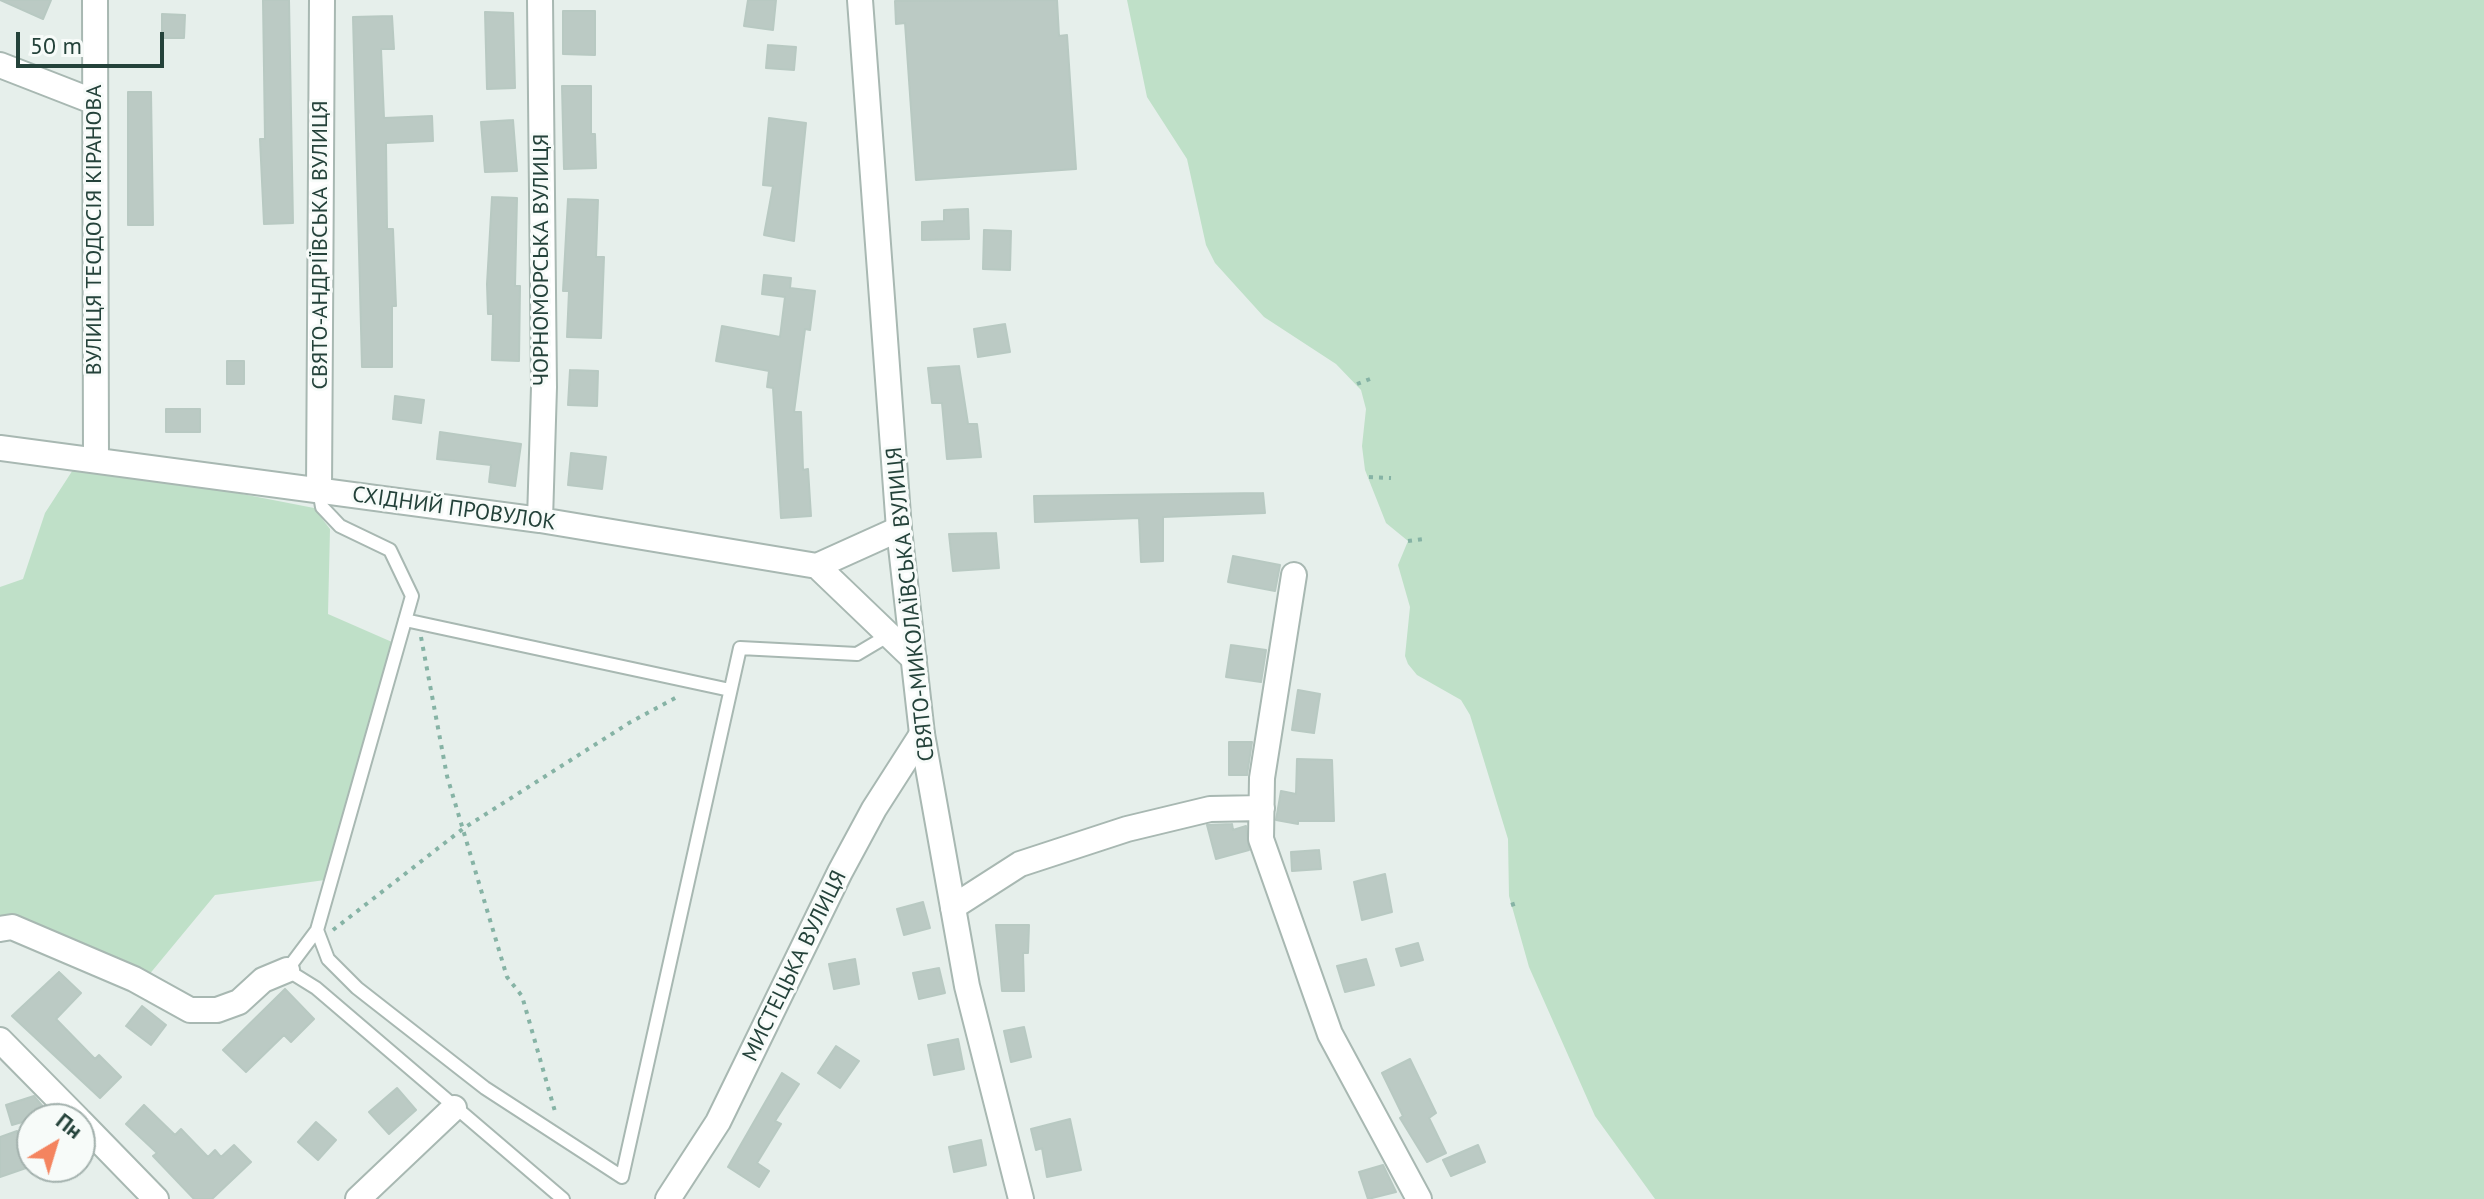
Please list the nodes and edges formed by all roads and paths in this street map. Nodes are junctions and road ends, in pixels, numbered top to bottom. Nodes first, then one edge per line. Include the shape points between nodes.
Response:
1 (95, 0) edge
2 (322, 0) edge
3 (540, 0) edge
4 (860, 0) edge
5 (0, 65) edge
6 (95, 102) junction
7 (1370, 379) dead end
8 (1357, 384) dead end
9 (0, 448) edge
10 (96, 460) junction
11 (1369, 477) dead end
12 (1391, 478) dead end
13 (319, 490) junction
14 (540, 520) junction
15 (899, 529) junction
16 (1423, 539) dead end
17 (1408, 541) dead end
18 (817, 566) junction
19 (1294, 575) dead end
20 (405, 620) junction
21 (419, 623) junction
22 (889, 635) junction
23 (914, 659) junction
24 (703, 684) junction
25 (730, 690) junction
26 (922, 734) junction
27 (1262, 808) junction
28 (464, 828) junction
29 (1520, 902) dead end
30 (1511, 905) dead end
31 (953, 907) junction
32 (0, 929) edge
33 (319, 935) junction
34 (287, 970) junction
35 (0, 1040) edge
36 (62, 1103) edge
37 (454, 1108) junction
38 (96, 1137) edge
39 (563, 1139) junction
40 (156, 1199) edge
41 (358, 1199) edge
42 (563, 1199) edge
43 (668, 1199) edge
44 (1021, 1199) edge
45 (1419, 1199) edge

1 - 6 street, ВУЛИЦЯ ТЕОДОСІЯ КІРАНОВА
2 - 13 street, СВЯТО-АНДРІЇВСЬКА ВУЛИЦЯ
3 - 14 street, ЧОРНОМОРСЬКА ВУЛИЦЯ
4 - 15 street, СВЯТО-МИКОЛАЇВСЬКА ВУЛИЦЯ
5 - 6 street
6 - 10 street, ВУЛИЦЯ ТЕОДОСІЯ КІРАНОВА
7 - 8 path
9 - 10 street, СХІДНИЙ ПРОВУЛОК
10 - 13 street, СХІДНИЙ ПРОВУЛОК
11 - 12 path
13 - 14 street, СХІДНИЙ ПРОВУЛОК
13 - 20 lane via 322,507 340,526 390,550 412,596
14 - 18 street, СХІДНИЙ ПРОВУЛОК
15 - 18 street
15 - 23 street, СВЯТО-МИКОЛАЇВСЬКА ВУЛИЦЯ
16 - 17 path
18 - 22 street
19 - 27 street via 1262,778
20 - 21 lane
20 - 33 lane
21 - 24 lane
21 - 28 path via 447,776
22 - 23 street
22 - 25 lane via 857,654 740,648
23 - 26 street, СВЯТО-МИКОЛАЇВСЬКА ВУЛИЦЯ
24 - 25 lane
24 - 28 path via 629,723
25 - 39 lane via 622,1177
26 - 31 street, СВЯТО-МИКОЛАЇВСЬКА ВУЛИЦЯ
26 - 43 street, МИСТЕЦЬКА ВУЛИЦЯ via 840,872 718,1122
27 - 31 street via 1210,809 1127,829 1020,864
27 - 45 street via 1261,839 1330,1034
28 - 33 path
28 - 39 path via 507,977 522,996
29 - 30 path
31 - 44 street, СВЯТО-МИКОЛАЇВСЬКА ВУЛИЦЯ via 970,1001
32 - 34 street via 12,927 134,979 190,1010 217,1010 239,1002 263,980
33 - 34 lane
33 - 39 lane via 328,959 357,988 485,1088
34 - 37 lane via 316,988
35 - 36 street
37 - 41 street
37 - 42 lane
38 - 40 street

